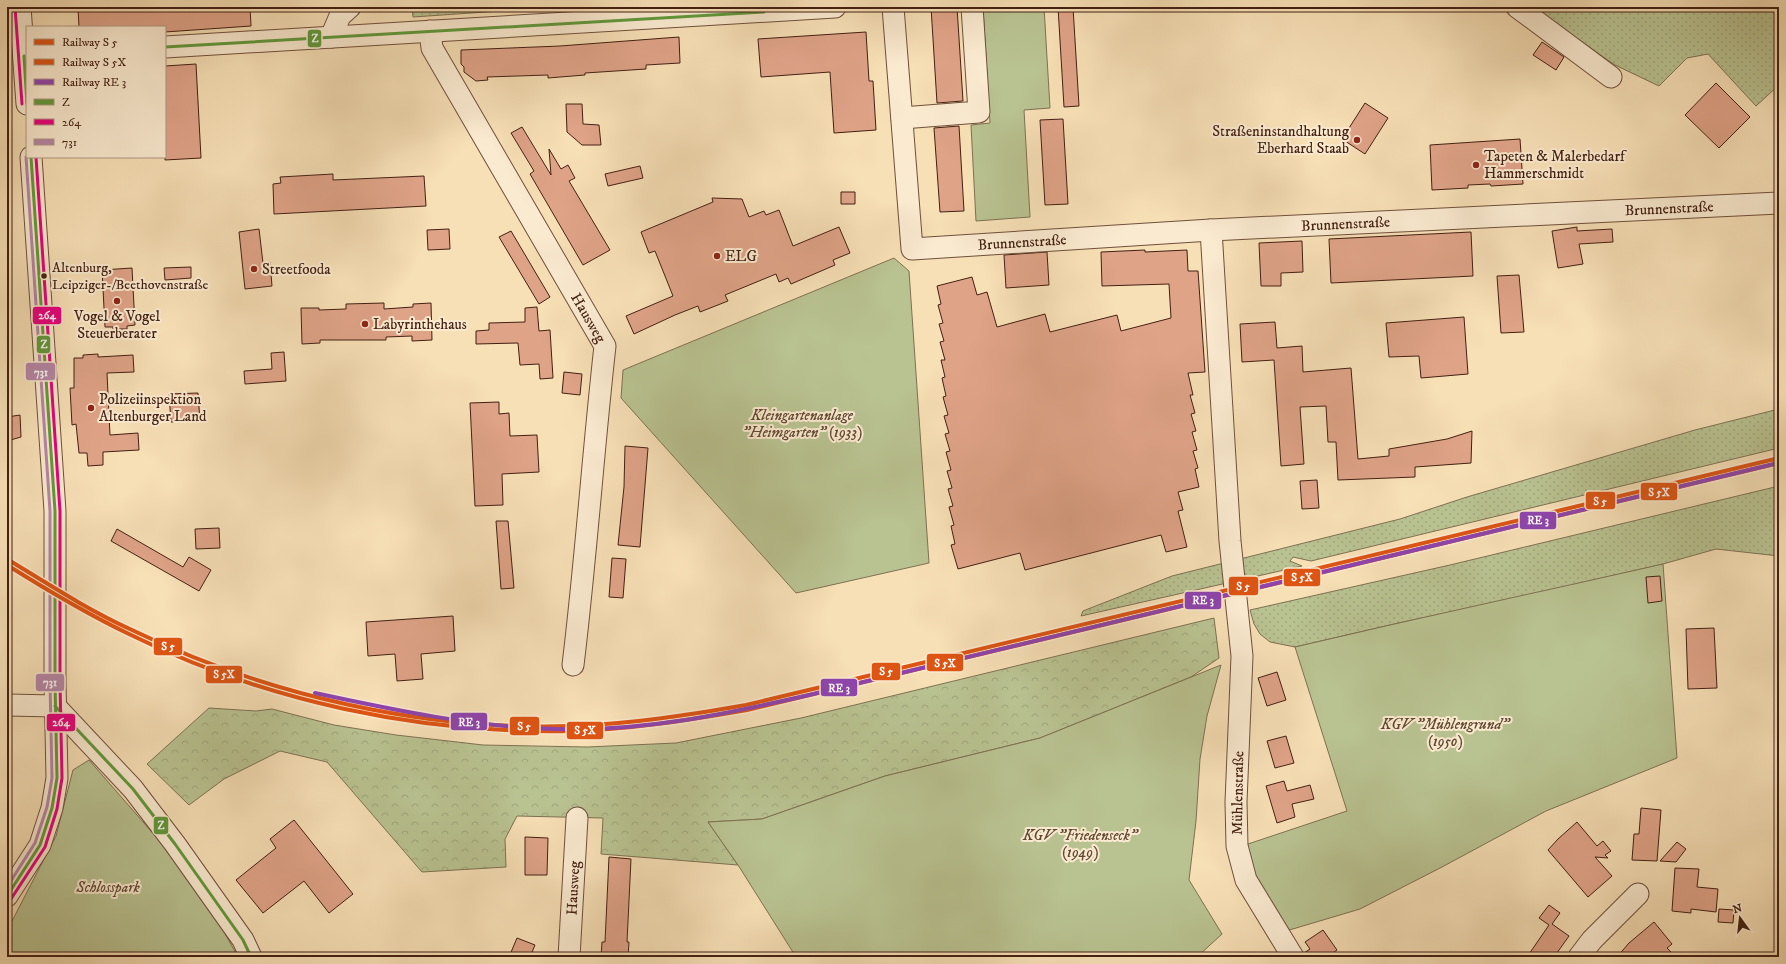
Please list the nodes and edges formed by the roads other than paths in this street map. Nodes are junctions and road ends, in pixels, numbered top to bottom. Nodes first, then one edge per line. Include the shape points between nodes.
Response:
1 (20, 7) edge
2 (350, 7) edge
3 (835, 7) edge
4 (893, 7) edge
5 (972, 7) edge
6 (1517, 7) edge
7 (763, 10) edge
8 (430, 31) junction
9 (331, 37) junction
10 (20, 47) edge
11 (166, 47) edge
12 (1611, 77) dead end
13 (26, 96) edge
14 (902, 118) junction
15 (31, 158) edge
16 (1779, 203) edge
17 (1211, 230) junction
18 (573, 665) dead end
19 (7, 705) edge
20 (55, 706) junction
21 (577, 818) dead end
22 (1638, 894) dead end
23 (7, 896) edge
24 (251, 957) edge
25 (569, 957) edge
26 (1293, 957) edge
27 (1579, 957) edge

1 - 10 street
2 - 9 street via 340,16
3 - 7 street
4 - 14 street
5 - 14 street via 979,112
6 - 12 street
7 - 8 street
8 - 9 street
8 - 18 street, Hausweg via 432,48 605,346
9 - 11 street
10 - 13 street
14 - 17 street, Brunnenstraße via 912,249
15 - 20 street via 56,511
16 - 17 street, Brunnenstraße
17 - 26 street, Mühlenstraße via 1230,541 1242,656 1236,802 1237,846 1246,880
19 - 20 street
20 - 23 street via 57,778 52,808 40,845
20 - 24 street via 133,789 243,940
21 - 25 street, Hausweg
22 - 27 street via 1592,940

